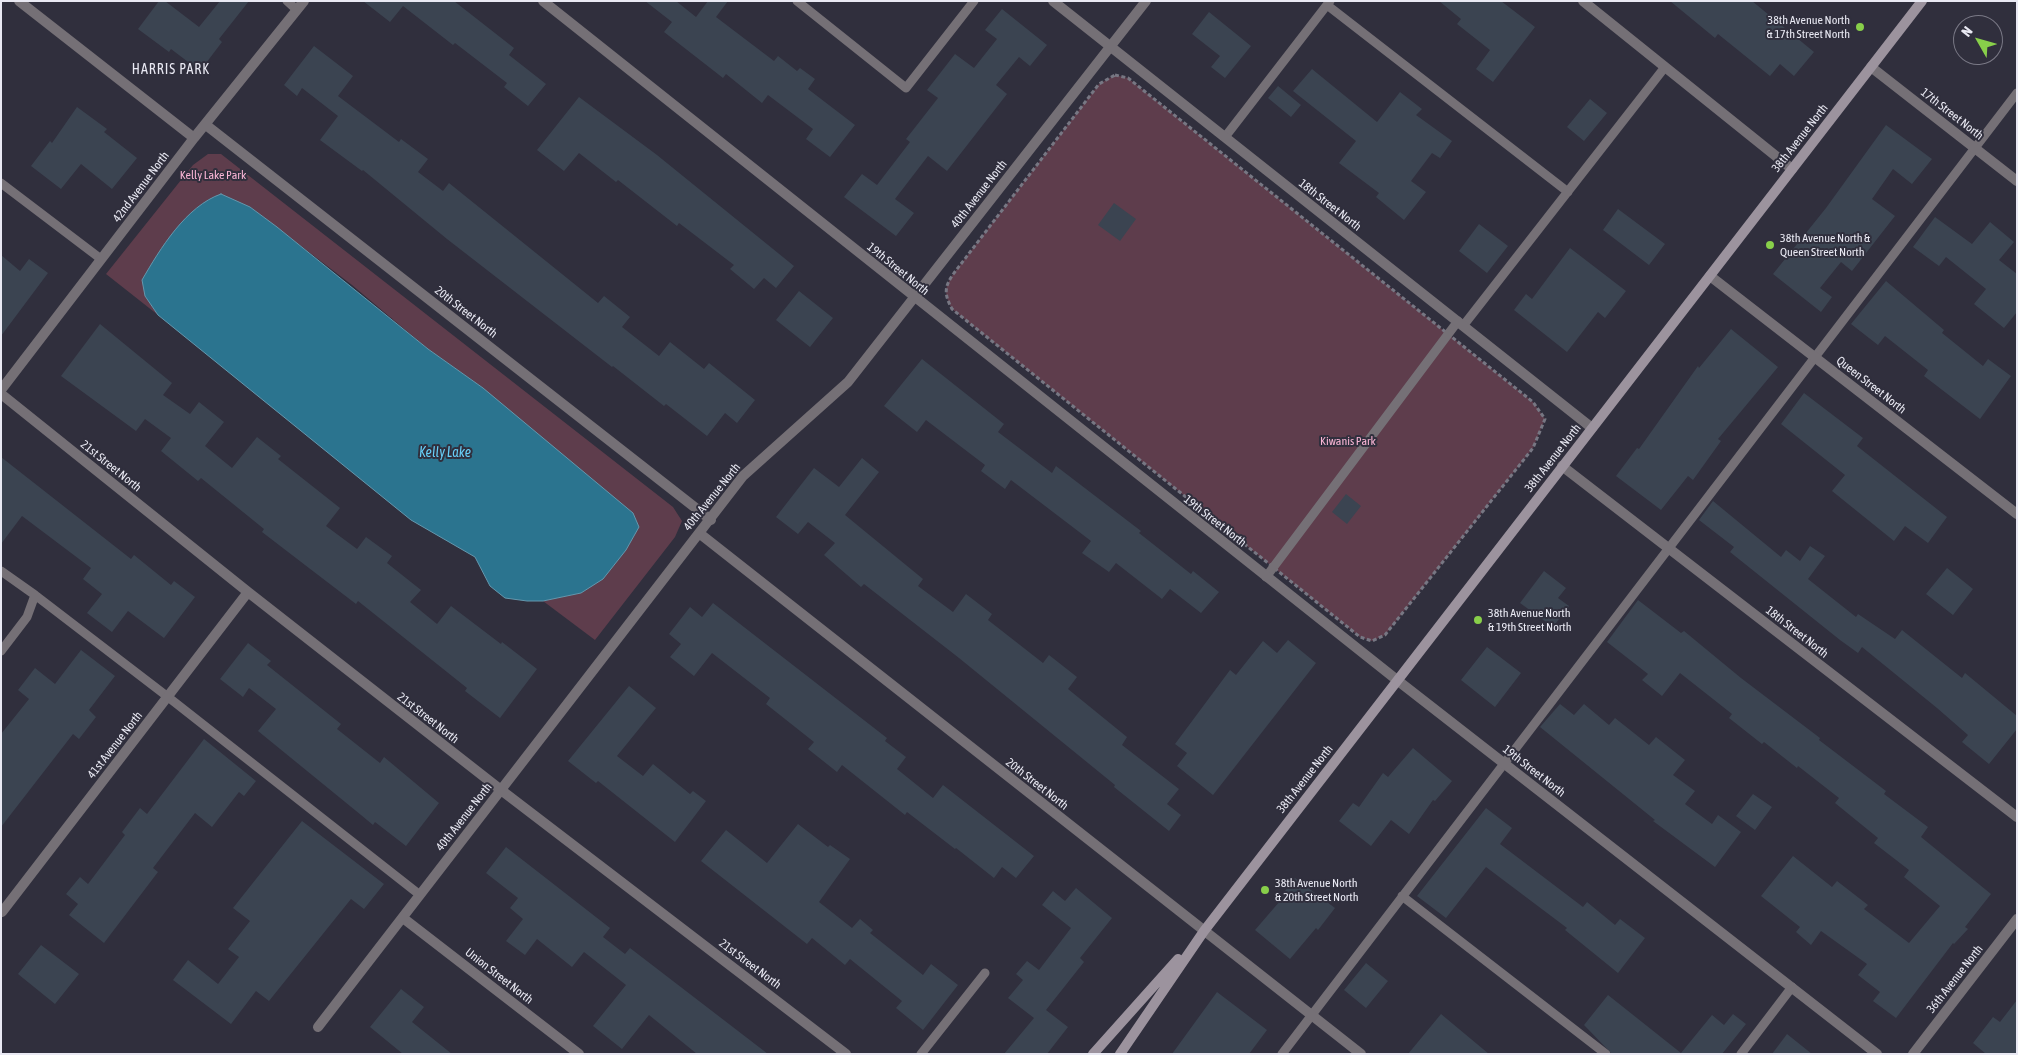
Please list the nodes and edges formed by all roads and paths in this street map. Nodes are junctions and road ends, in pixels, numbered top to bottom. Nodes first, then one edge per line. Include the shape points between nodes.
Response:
1 (19, 1) edge
2 (287, 1) edge
3 (543, 1) edge
4 (797, 1) edge
5 (974, 1) edge
6 (1053, 1) edge
7 (1146, 1) edge
8 (1583, 1) edge
9 (1922, 1) edge
10 (1329, 3) edge
11 (301, 5) edge
12 (1111, 47) junction
13 (1665, 67) junction
14 (1871, 67) junction
15 (2017, 93) edge
16 (206, 125) junction
17 (1225, 137) junction
18 (194, 138) junction
19 (1974, 148) junction
20 (1792, 169) junction
21 (2017, 182) edge
22 (1, 183) edge
23 (1568, 192) junction
24 (101, 259) junction
25 (1710, 276) junction
26 (913, 298) junction
27 (1460, 324) junction
28 (1448, 334) junction
29 (1814, 356) junction
30 (1, 392) edge
31 (1592, 428) junction
32 (1562, 466) junction
33 (2017, 514) edge
34 (711, 520) junction
35 (699, 533) junction
36 (1668, 548) junction
37 (1274, 567) junction
38 (1, 571) edge
39 (1266, 577) junction
40 (248, 592) junction
41 (35, 595) junction
42 (1, 650) edge
43 (1397, 680) junction
44 (168, 697) junction
45 (1503, 763) junction
46 (501, 790) junction
47 (2017, 817) edge
48 (420, 895) junction
49 (1402, 896) junction
50 (2, 912) edge
51 (403, 918) junction
52 (2017, 919) edge
53 (1204, 930) junction
54 (985, 972) dead end
55 (1792, 987) junction
56 (1312, 1015) junction
57 (318, 1027) dead end
58 (579, 1054) edge
59 (846, 1054) edge
60 (921, 1054) edge
61 (1093, 1054) edge
62 (1120, 1054) edge
63 (1282, 1054) edge
64 (1361, 1054) edge
65 (1606, 1054) edge
66 (1741, 1054) edge
67 (1877, 1054) edge
68 (1913, 1054) edge

1 - 18 street
2 - 11 lane
3 - 26 street, 19th Street North
4 - 5 lane via 906,88
6 - 12 street, 18th Street North
7 - 12 street, 40th Avenue North
8 - 13 street
9 - 14 main road, 38th Avenue North
10 - 17 lane
10 - 23 lane
11 - 16 street, 42nd Avenue North
12 - 17 street, 18th Street North
12 - 26 street, 40th Avenue North
13 - 20 street
13 - 23 lane
14 - 19 street, 17th Street North
14 - 20 main road, 38th Avenue North
15 - 19 lane
16 - 18 street, 42nd Avenue North
16 - 34 street, 20th Street North
17 - 27 street, 18th Street North
18 - 24 street, 42nd Avenue North
19 - 21 street, 17th Street North
19 - 29 lane
20 - 25 main road, 38th Avenue North
22 - 24 lane
23 - 27 lane
24 - 30 street, 42nd Avenue North
25 - 29 street, Queen Street North
25 - 31 main road, 38th Avenue North
26 - 34 street, 40th Avenue North via 848,382 743,476
26 - 39 street, 19th Street North
27 - 28 lane
27 - 31 street, 18th Street North
28 - 37 lane
28 - 37 path via 1532,402 1545,419 1534,448 1386,635 1372,641 1360,637
28 - 37 path via 1128,78 1115,75 1099,84 954,273 945,286 952,308
29 - 33 street, Queen Street North
29 - 36 lane
30 - 40 street, 21st Street North
31 - 32 main road, 38th Avenue North
32 - 36 street, 18th Street North
32 - 43 main road, 38th Avenue North
34 - 35 street, 40th Avenue North
35 - 46 street, 40th Avenue North
35 - 53 street, 20th Street North
36 - 45 lane
36 - 47 street, 18th Street North
37 - 39 lane
38 - 41 lane
39 - 43 street, 19th Street North
40 - 44 street, 41st Avenue North
40 - 46 street, 21st Street North
41 - 42 lane via 27,617
41 - 44 lane
43 - 45 street, 19th Street North
43 - 53 main road, 38th Avenue North
44 - 48 lane
44 - 50 street, 41st Avenue North
45 - 49 lane
45 - 55 street, 19th Street North
46 - 48 street, 40th Avenue North
46 - 59 street, 21st Street North
48 - 51 street, 40th Avenue North
49 - 56 lane
49 - 65 lane
51 - 57 street, 40th Avenue North
51 - 58 street, Union Street North
52 - 68 street, 36th Avenue North
53 - 56 street, 20th Street North
53 - 61 main road, 38th Avenue North
53 - 62 main road, 38th Avenue North
54 - 60 lane
55 - 66 lane
55 - 67 street, 19th Street North
56 - 63 lane
56 - 64 street, 20th Street North

